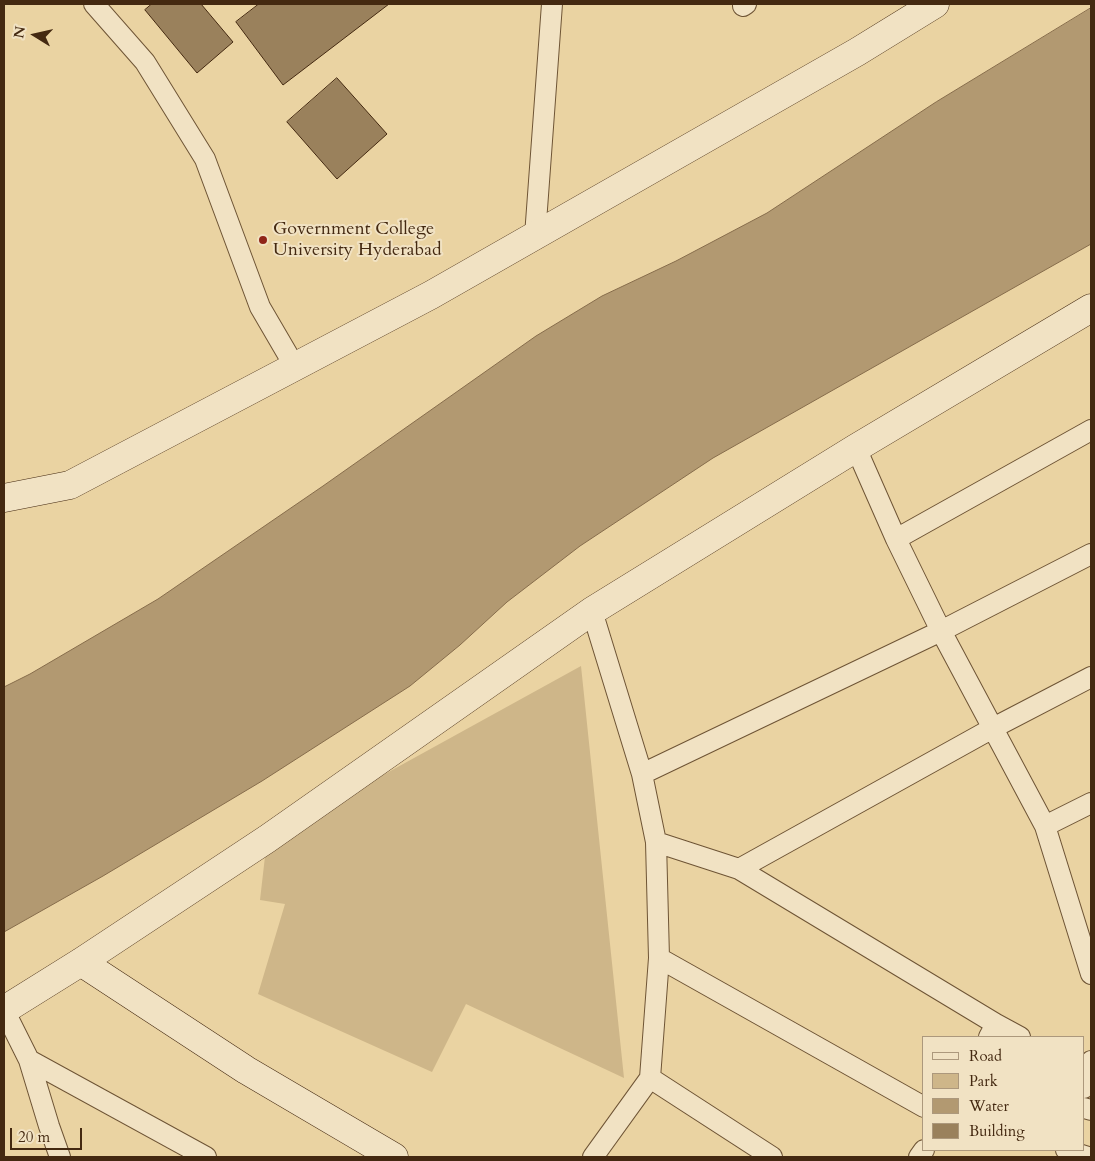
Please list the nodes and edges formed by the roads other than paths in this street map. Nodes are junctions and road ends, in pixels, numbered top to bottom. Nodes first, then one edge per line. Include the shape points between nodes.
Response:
1 (94, 4) edge
2 (552, 4) edge
3 (935, 4) edge
4 (534, 236) junction
5 (1091, 308) edge
6 (295, 366) junction
7 (1091, 430) edge
8 (856, 448) junction
9 (4, 498) edge
10 (896, 539) junction
11 (1091, 554) edge
12 (592, 611) junction
13 (940, 631) junction
14 (1091, 677) edge
15 (993, 728) junction
16 (642, 774) junction
17 (1091, 803) edge
18 (1045, 826) junction
19 (656, 842) junction
20 (739, 869) junction
21 (659, 958) junction
22 (81, 962) junction
23 (1091, 974) edge
24 (4, 1010) edge
25 (993, 1031) edge
26 (1016, 1036) edge
27 (29, 1060) junction
28 (1091, 1061) edge
29 (650, 1078) junction
30 (1085, 1084) edge
31 (922, 1106) edge
32 (1069, 1151) edge
33 (60, 1157) edge
34 (206, 1157) edge
35 (394, 1157) edge
36 (593, 1157) edge
37 (772, 1157) edge
38 (1088, 1157) edge

1 - 6 street via 145,62 205,160 260,308
2 - 4 street
3 - 4 street
4 - 6 street via 431,295
5 - 8 street
6 - 9 street via 70,485
7 - 10 street
8 - 10 street
8 - 12 street
10 - 13 street
11 - 13 street
12 - 16 street
12 - 22 street via 266,840
13 - 15 street
13 - 16 street
14 - 15 street
15 - 18 street
15 - 20 street
16 - 19 street
17 - 18 street
18 - 23 street
19 - 20 street
19 - 21 street
20 - 25 street
21 - 29 street
21 - 31 street
22 - 24 street
22 - 35 street via 246,1070
24 - 27 street
25 - 26 street
27 - 33 street
27 - 34 street
28 - 30 street
29 - 36 street
29 - 37 street
32 - 38 street

